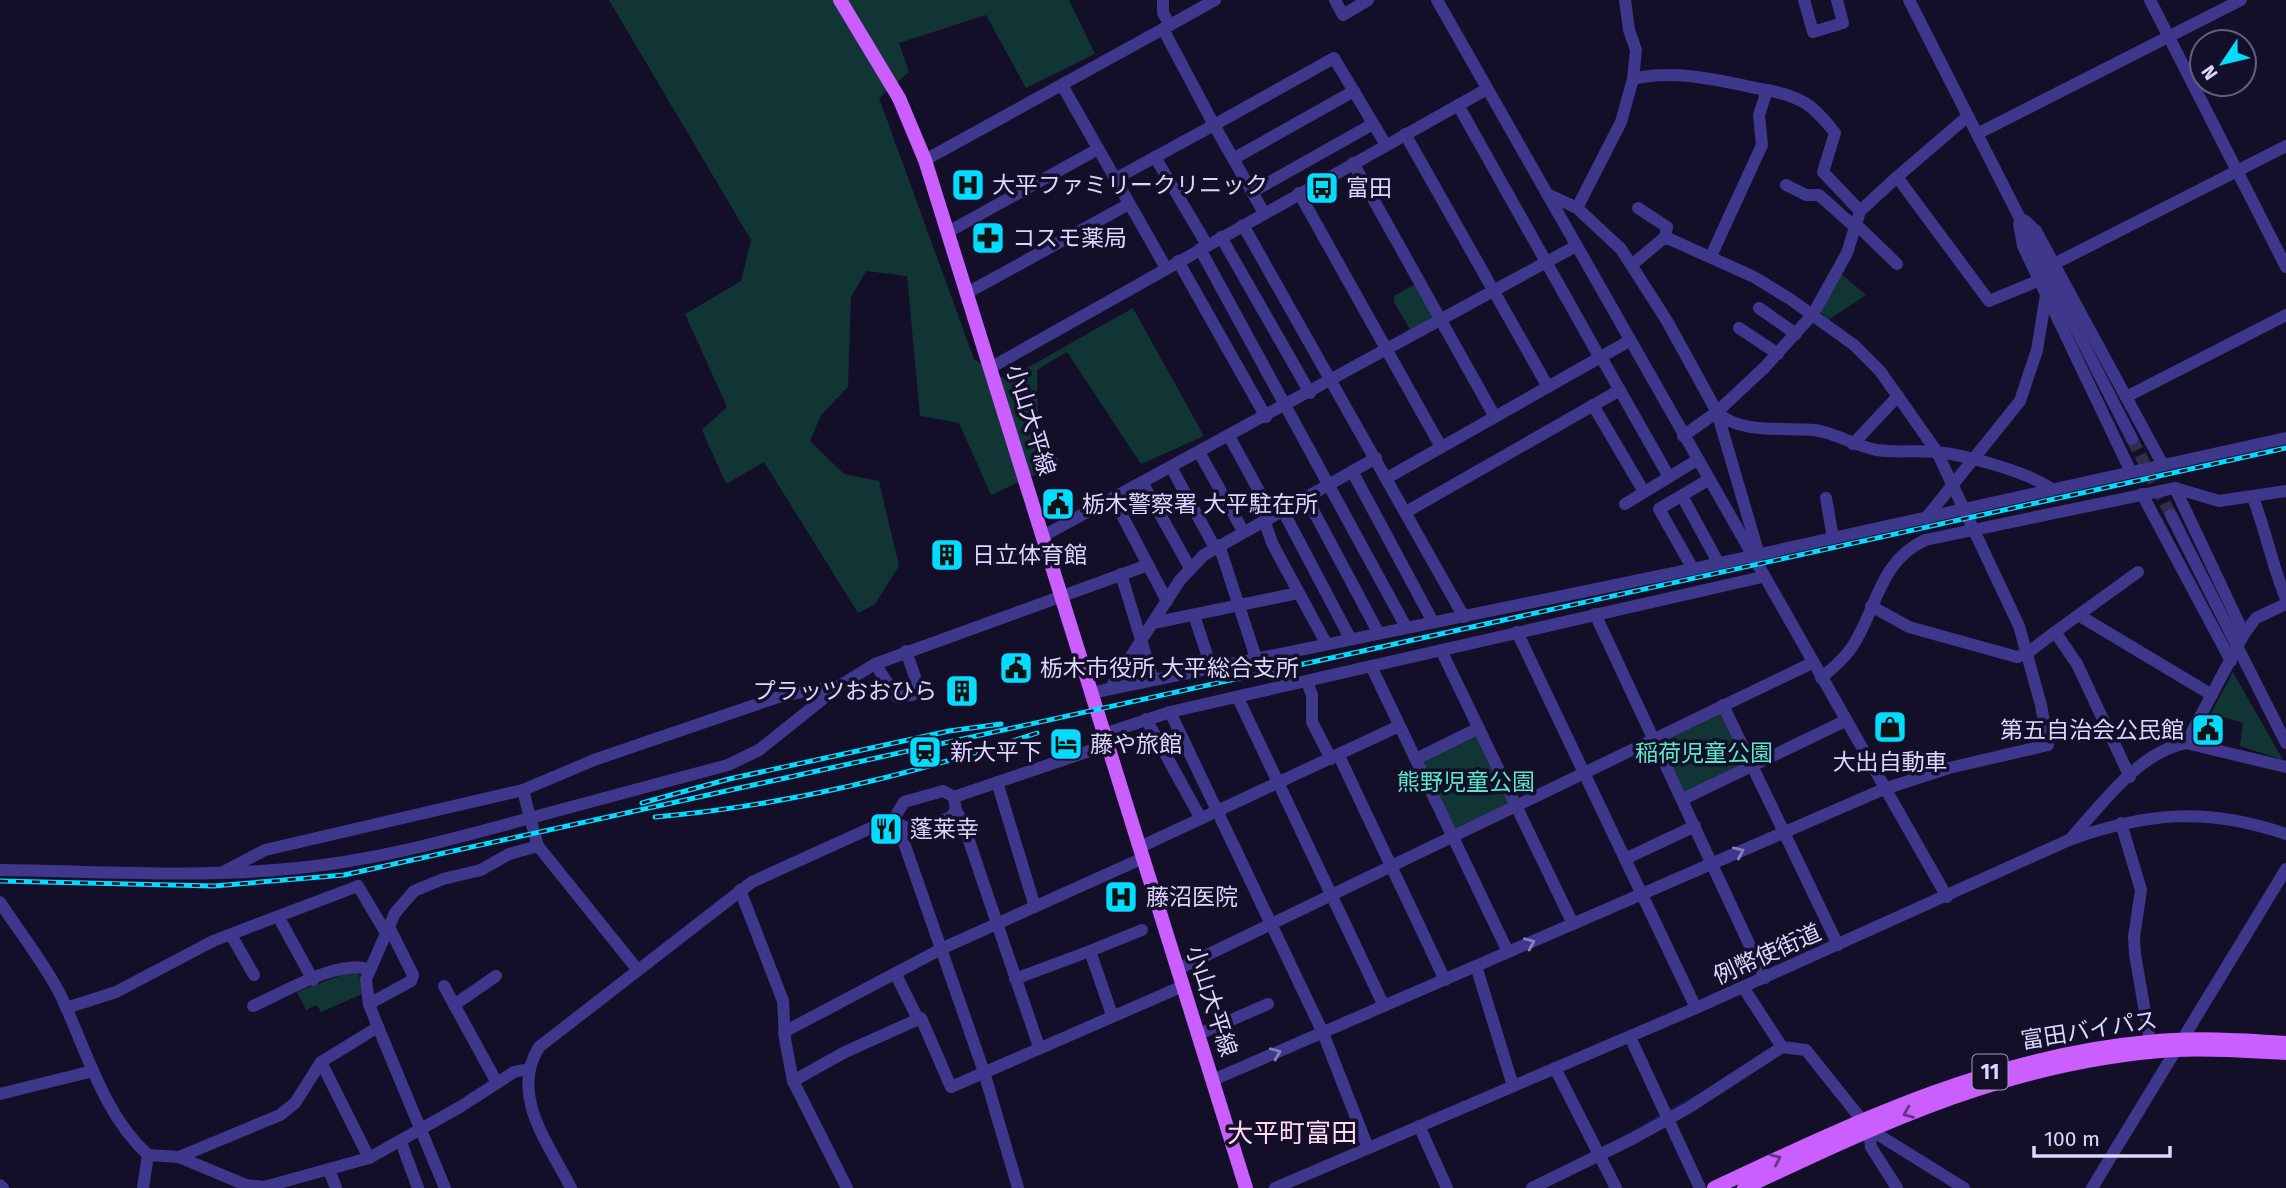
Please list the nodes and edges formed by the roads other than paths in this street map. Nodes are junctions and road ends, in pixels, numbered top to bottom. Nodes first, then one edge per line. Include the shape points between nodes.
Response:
1 (841, 0) edge
2 (1163, 0) edge
3 (1215, 0) edge
4 (1335, 0) edge
5 (1368, 0) edge
6 (1437, 0) edge
7 (1625, 0) edge
8 (1804, 0) edge
9 (1837, 0) edge
10 (1909, 0) edge
11 (2150, 0) edge
12 (2241, 0) edge
13 (1166, 27) junction
14 (2169, 37) junction
15 (1633, 79) junction
16 (1062, 85) junction
17 (1487, 89) junction
18 (1767, 90) junction
19 (1354, 91) junction
20 (1458, 105) junction
21 (1968, 116) junction
22 (1373, 124) junction
23 (1214, 125) junction
24 (1405, 134) junction
25 (1977, 134) junction
26 (1386, 145) junction
27 (2286, 146) edge
28 (1098, 149) junction
29 (1155, 157) junction
30 (1233, 159) junction
31 (925, 160) junction
32 (1353, 163) junction
33 (2238, 171) junction
34 (1897, 177) junction
35 (1115, 179) junction
36 (1786, 185) dead end
37 (1252, 192) junction
38 (1299, 193) junction
39 (1547, 194) junction
40 (1129, 204) junction
41 (1577, 208) junction
42 (1638, 208) dead end
43 (1860, 211) junction
44 (1264, 213) junction
45 (2017, 214) junction
46 (1243, 225) junction
47 (1856, 228) junction
48 (948, 232) junction
49 (1222, 237) junction
50 (1665, 237) junction
51 (1576, 246) junction
52 (1203, 247) junction
53 (1711, 256) junction
54 (1178, 261) junction
55 (1546, 262) junction
56 (1633, 264) junction
57 (1897, 264) dead end
58 (2054, 264) junction
59 (2286, 267) edge
60 (1166, 268) junction
61 (2040, 280) junction
62 (1493, 292) junction
63 (967, 293) junction
64 (2046, 295) junction
65 (1759, 308) dead end
66 (1813, 314) junction
67 (2286, 315) edge
68 (1441, 321) junction
69 (1739, 328) dead end
70 (1796, 334) junction
71 (1629, 341) junction
72 (1386, 351) junction
73 (1778, 354) junction
74 (1601, 358) junction
75 (990, 368) junction
76 (1332, 381) junction
77 (1548, 387) junction
78 (1620, 390) junction
79 (1310, 393) junction
80 (1898, 396) junction
81 (2126, 397) junction
82 (1287, 405) junction
83 (1593, 405) junction
84 (1717, 412) junction
85 (1266, 417) junction
86 (1495, 417) junction
87 (1229, 436) junction
88 (1683, 436) junction
89 (2286, 438) edge
90 (2132, 439) tunnel mouth
91 (1853, 444) junction
92 (1441, 447) junction
93 (1199, 452) junction
94 (1937, 452) junction
95 (1376, 458) junction
96 (1697, 460) junction
97 (1975, 460) junction
98 (2164, 465) junction
99 (1171, 467) junction
100 (1352, 471) junction
101 (2131, 472) junction
102 (1668, 477) junction
103 (1387, 478) junction
104 (1709, 480) junction
105 (1142, 482) junction
106 (1329, 484) junction
107 (1952, 484) junction
108 (2175, 488) junction
109 (2053, 490) junction
110 (2286, 491) edge
111 (1644, 492) junction
112 (2142, 495) junction
113 (1682, 496) junction
114 (1306, 497) junction
115 (1112, 498) junction
116 (1826, 498) dead end
117 (2253, 498) junction
118 (1625, 504) dead end
119 (1964, 509) junction
120 (1406, 512) junction
121 (1273, 514) junction
122 (2171, 515) tunnel mouth
123 (1926, 518) junction
124 (1973, 530) junction
125 (1243, 531) junction
126 (1043, 536) junction
127 (1833, 538) junction
128 (1217, 547) junction
129 (1755, 556) junction
130 (1719, 564) junction
131 (1148, 565) junction
132 (1190, 568) junction
133 (1693, 569) junction
134 (2138, 572) dead end
135 (1121, 575) junction
136 (1762, 577) junction
137 (1298, 593) junction
138 (1061, 594) junction
139 (2286, 599) edge
140 (1167, 601) junction
141 (2286, 604) edge
142 (1240, 606) junction
143 (1871, 606) junction
144 (1595, 614) junction
145 (1194, 615) junction
146 (2080, 616) junction
147 (1464, 617) junction
148 (1433, 622) junction
149 (1153, 623) junction
150 (1406, 627) junction
151 (1378, 632) junction
152 (1517, 632) junction
153 (2055, 632) junction
154 (2244, 634) junction
155 (1350, 638) junction
156 (1141, 640) junction
157 (1326, 643) junction
158 (2238, 646) junction
159 (1441, 650) junction
160 (906, 652) junction
161 (2026, 654) junction
162 (1256, 658) junction
163 (2231, 660) junction
164 (1812, 663) junction
165 (875, 664) junction
166 (1371, 666) junction
167 (1211, 667) junction
168 (1821, 678) junction
169 (1153, 679) junction
170 (1307, 682) junction
171 (839, 687) junction
172 (1110, 689) junction
173 (1091, 693) junction
174 (2212, 695) junction
175 (1238, 698) junction
176 (1723, 705) junction
177 (1170, 712) junction
178 (1146, 719) junction
179 (1845, 721) junction
180 (1399, 726) junction
181 (1479, 728) junction
182 (1106, 739) junction
183 (1653, 740) junction
184 (2186, 743) junction
185 (2286, 743) edge
186 (1335, 758) junction
187 (1416, 759) junction
188 (1752, 767) junction
189 (2286, 767) edge
190 (1584, 773) junction
191 (2130, 777) junction
192 (997, 782) junction
193 (1278, 783) junction
194 (1884, 789) junction
195 (523, 790) junction
196 (954, 797) junction
197 (1683, 799) junction
198 (1516, 806) junction
199 (1217, 810) junction
200 (956, 811) junction
201 (530, 818) junction
202 (1201, 818) junction
203 (896, 820) junction
204 (2121, 823) junction
205 (1695, 826) junction
206 (913, 831) junction
207 (1783, 833) junction
208 (2286, 834) edge
209 (1453, 837) junction
210 (2069, 840) junction
211 (905, 844) junction
212 (538, 846) junction
213 (1141, 853) junction
214 (1625, 859) junction
215 (1712, 864) junction
216 (1392, 866) junction
217 (2286, 869) edge
218 (0, 870) edge
219 (223, 872) junction
220 (740, 890) junction
221 (1642, 894) junction
222 (1333, 895) junction
223 (1947, 897) junction
224 (0, 902) edge
225 (1035, 906) junction
226 (279, 918) junction
227 (996, 924) junction
228 (1573, 924) junction
229 (1272, 925) junction
230 (388, 930) junction
231 (1142, 930) dead end
232 (231, 935) junction
233 (1838, 945) junction
234 (943, 948) junction
235 (1090, 951) junction
236 (1508, 952) junction
237 (1476, 966) junction
238 (637, 969) junction
239 (1178, 969) junction
240 (368, 970) junction
241 (895, 973) junction
242 (254, 975) dead end
243 (496, 976) dead end
244 (1765, 978) junction
245 (1015, 979) junction
246 (313, 980) junction
247 (1445, 980) junction
248 (444, 986) dead end
249 (1183, 986) junction
250 (1742, 987) junction
251 (369, 1004) junction
252 (1268, 1004) dead end
253 (454, 1005) junction
254 (253, 1006) dead end
255 (1384, 1006) junction
256 (66, 1008) junction
257 (1696, 1008) junction
258 (1112, 1015) junction
259 (918, 1020) junction
260 (378, 1027) junction
261 (784, 1032) junction
262 (1323, 1033) junction
263 (1199, 1034) junction
264 (1629, 1037) junction
265 (2150, 1041) junction
266 (2286, 1043) edge
267 (2180, 1045) junction
268 (1038, 1047) junction
269 (1782, 1047) junction
270 (2286, 1053) edge
271 (321, 1062) junction
272 (1555, 1068) junction
273 (528, 1069) junction
274 (93, 1071) junction
275 (984, 1072) junction
276 (793, 1080) junction
277 (1213, 1080) junction
278 (497, 1083) junction
279 (1513, 1086) junction
280 (0, 1094) edge
281 (1667, 1119) junction
282 (1865, 1124) junction
283 (1419, 1126) junction
284 (421, 1128) junction
285 (401, 1142) junction
286 (1368, 1148) junction
287 (1598, 1154) junction
288 (148, 1155) junction
289 (179, 1157) junction
290 (369, 1158) junction
291 (329, 1170) junction
292 (143, 1188) edge
293 (336, 1188) edge
294 (418, 1188) edge
295 (445, 1188) edge
296 (571, 1188) edge
297 (847, 1188) edge
298 (1018, 1188) edge
299 (1245, 1188) edge
300 (1275, 1188) edge
301 (1447, 1188) edge
302 (1532, 1188) edge
303 (1616, 1188) edge
304 (1700, 1188) edge
305 (1714, 1188) edge
306 (1744, 1188) edge
307 (1897, 1188) edge
308 (1964, 1188) edge
309 (2092, 1188) edge

1 - 31 main road, 小山大平線 via 899,98
2 - 13 street
3 - 13 street
4 - 5 street via 1343,15
6 - 17 street
7 - 15 street via 1636,50
8 - 9 street via 1813,32 1843,23
10 - 21 street
11 - 14 street
12 - 14 street
13 - 16 street
13 - 23 street
14 - 25 street
14 - 33 street
15 - 18 street via 1647,75 1702,78
15 - 41 street via 1621,122
16 - 28 street
16 - 31 street
17 - 20 street
17 - 39 street
18 - 43 street via 1793,95 1815,107 1835,134 1823,172
18 - 53 street via 1759,114 1762,145
19 - 22 street
19 - 23 street via 1334,58
19 - 30 street
20 - 24 street
20 - 55 street
21 - 25 street
21 - 34 street
22 - 26 street
22 - 37 street
23 - 29 street
23 - 30 street
24 - 26 street
24 - 62 street
25 - 45 street
26 - 32 street
27 - 33 street
28 - 35 street
28 - 48 street
29 - 35 street
29 - 52 street
30 - 37 street
31 - 48 main road, 小山大平線
32 - 38 street
32 - 68 street
33 - 58 street
33 - 59 street
34 - 43 street
34 - 61 street via 1989,301
35 - 40 street
36 - 47 street via 1819,195
37 - 44 street
38 - 44 street
38 - 72 street
39 - 41 street
39 - 51 street
40 - 60 street
40 - 63 street
41 - 56 street
42 - 50 street via 1667,227
43 - 47 street
44 - 46 street
45 - 58 street via 2036,231
45 - 61 street via 2023,246
45 - 90 street
46 - 49 street
46 - 76 street
47 - 57 street
47 - 66 street
48 - 63 main road, 小山大平線
49 - 52 street
49 - 79 street
50 - 53 street
50 - 56 street
51 - 55 street
51 - 71 street
52 - 54 street
52 - 82 street
53 - 66 street
54 - 60 street
54 - 85 street
55 - 62 street
55 - 74 street
56 - 84 street
58 - 81 street
60 - 75 street
61 - 64 street
62 - 68 street
62 - 77 street
63 - 75 main road, 小山大平線
64 - 97 street via 2020,401
64 - 101 street
65 - 70 street
66 - 70 street
66 - 80 street via 1870,358
67 - 81 street
68 - 72 street
68 - 86 street
69 - 73 street
70 - 73 street
71 - 74 street
71 - 88 street
72 - 76 street
72 - 92 street
73 - 84 street
74 - 77 street
74 - 78 street
75 - 126 main road, 小山大平線
76 - 79 street
76 - 95 street
77 - 86 street
78 - 83 street
78 - 102 street
79 - 82 street
80 - 91 street
80 - 94 street
81 - 98 street
82 - 85 street
82 - 106 street
83 - 111 street
83 - 120 street
84 - 88 street
84 - 91 street via 1754,428 1819,431
84 - 129 street
85 - 87 street
86 - 92 street
87 - 93 street
87 - 121 street
88 - 96 street
89 - 98 street
91 - 94 street via 1878,450
92 - 103 street
93 - 99 street
93 - 125 street
94 - 97 street
94 - 107 street
95 - 100 street
95 - 103 street
96 - 102 street
96 - 104 street
97 - 107 street
97 - 109 street via 2043,482
98 - 101 street
99 - 105 street
99 - 128 street
100 - 106 street
100 - 148 street
101 - 109 street
102 - 111 street
103 - 120 street
104 - 113 street
104 - 129 street
105 - 115 street
105 - 132 street
106 - 114 street
106 - 150 street
107 - 119 street
107 - 123 street
108 - 112 street
108 - 117 street via 2219,501
108 - 154 street
109 - 119 street
110 - 117 street
111 - 118 street
112 - 124 street
112 - 163 street
113 - 130 street
113 - 133 street via 1659,509
114 - 121 street
114 - 151 street
115 - 126 street
115 - 131 street
116 - 127 street
117 - 139 street
119 - 123 street
119 - 124 street
120 - 147 street
121 - 125 street
121 - 137 street via 1272,543
121 - 155 street
122 - 158 street
123 - 127 street
124 - 143 street via 1909,549 1891,568
124 - 161 street via 2019,626
125 - 128 street
126 - 138 main road, 小山大平線
127 - 129 street
128 - 132 street
128 - 142 street
129 - 130 street
129 - 136 street
130 - 133 street
131 - 135 street
131 - 140 street
132 - 140 street
133 - 147 street
134 - 146 street
135 - 138 street
135 - 156 street
136 - 144 street
136 - 164 street
137 - 142 street
137 - 157 street
138 - 160 street
138 - 173 main road, 小山大平線
140 - 149 street
141 - 154 street via 2256,618
142 - 145 street
142 - 162 street
143 - 161 street via 1909,627 2017,657
143 - 168 street via 1852,647
144 - 152 street
144 - 183 street
145 - 149 street
145 - 167 street
146 - 153 street
146 - 174 street
147 - 148 street
148 - 150 street
149 - 156 street
150 - 151 street
151 - 155 street
152 - 159 street
152 - 190 street
153 - 161 street
153 - 191 street via 2077,664
154 - 158 street
155 - 157 street
156 - 169 street
156 - 172 street
157 - 162 street
158 - 163 street
158 - 185 street
159 - 166 street
159 - 181 street
160 - 165 street
160 - 165 street via 916,680 912,695 897,696
161 - 194 street via 2048,745
162 - 167 street
163 - 174 street
164 - 168 street
164 - 176 street
165 - 171 street
166 - 170 street
166 - 180 street
167 - 169 street
168 - 179 street
169 - 172 street
170 - 175 street
170 - 186 street via 1312,722
171 - 195 street via 784,695 594,760
171 - 201 street via 759,750 728,765
172 - 173 street
173 - 182 main road, 小山大平線
174 - 184 street
175 - 177 street
175 - 193 street
176 - 183 street
176 - 188 street
177 - 178 street
177 - 199 street
178 - 182 street
178 - 202 street
179 - 188 street
179 - 194 street
180 - 186 street
180 - 187 street
181 - 187 street
181 - 198 street
182 - 192 street
182 - 213 main road, 小山大平線
183 - 190 street
183 - 197 street
184 - 189 street
184 - 191 street via 2161,750
186 - 193 street
186 - 216 street
187 - 209 street
188 - 197 street
188 - 207 street
190 - 198 street
190 - 214 street
191 - 210 street
192 - 196 street
192 - 225 street
193 - 199 street
193 - 222 street
194 - 207 street
194 - 223 street
195 - 201 street
195 - 219 street via 265,850
196 - 200 street
196 - 203 street via 943,791 904,802
197 - 205 street
198 - 209 street
198 - 228 street
199 - 202 street
199 - 229 street
200 - 206 street
200 - 227 street
201 - 212 street
201 - 219 street via 362,859
202 - 213 street
203 - 206 street
203 - 211 street
203 - 220 street
204 - 208 street, 例幣使街道 via 2214,816
204 - 210 street, 例幣使街道
204 - 265 street via 2141,890 2134,954
205 - 214 street
205 - 215 street
206 - 211 street
215 -> 207 street
207 - 233 street
209 - 216 street
209 - 236 street
210 - 223 street, 例幣使街道
211 - 234 street
212 - 230 street via 414,891
212 - 238 street
213 - 225 street
213 - 239 main road, 小山大平線
214 - 221 street
215 - 221 street
215 - 244 street
216 - 222 street
216 - 247 street
217 - 267 street
218 - 219 street
220 - 238 street
220 - 261 street via 783,1001
221 - 228 street
221 - 257 street
222 - 229 street
222 - 255 street
223 - 233 street, 例幣使街道
224 - 256 street
225 - 227 street
226 - 230 street via 358,886
226 - 232 street
226 - 246 street
227 - 234 street
227 - 245 street
236 -> 228 street
229 - 239 street
229 - 262 street
230 - 240 street
230 - 251 street via 413,975 411,981
231 - 235 street
232 - 242 street
232 - 256 street via 116,992
233 - 244 street, 例幣使街道
234 - 241 street
234 - 275 street
235 - 245 street
235 - 258 street
236 - 237 street
237 - 247 street
237 - 279 street
238 - 273 street via 539,1047
239 - 249 main road, 小山大平線
240 - 246 street via 350,966
240 - 251 street
241 - 259 street
241 - 261 street
243 - 253 street
244 - 250 street, 例幣使街道
245 - 268 street
246 - 254 street
247 - 255 street
248 - 253 street
249 - 258 street
249 - 263 main road, 小山大平線
250 - 257 street, 例幣使街道
250 - 269 street
251 - 260 street
252 - 263 street
253 - 278 street
255 - 262 street
256 - 274 street
257 - 264 street, 例幣使街道
258 - 268 street
259 - 275 street via 921,1018 951,1087
259 - 276 street
260 - 271 street
260 - 284 street
261 - 276 street
277 -> 262 street
262 - 286 street
263 - 277 main road, 小山大平線
264 - 272 street, 例幣使街道
264 - 281 street
265 - 267 main road, 富田バイパス / 11
265 - 282 main road, 富田バイパス / 11 via 1999,1069
266 - 267 main road, 富田バイパス / 11
267 - 270 main road, 富田バイパス / 11
267 -> 282 main road, 富田バイパス / 11 via 2042,1070
267 - 309 street
268 - 275 street
269 - 281 street
269 - 282 street via 1806,1050
271 - 289 street via 295,1103 280,1115
271 - 290 street
272 - 279 street, 例幣使街道
272 - 287 street
273 - 278 street
273 - 296 street via 531,1108
274 - 280 street
274 - 288 street via 117,1116
275 - 298 street
276 - 297 street
277 - 299 main road, 小山大平線
278 - 284 street
279 - 283 street, 例幣使街道
281 - 287 street
281 - 304 street
305 -> 282 main road, 富田バイパス / 11
282 - 306 main road, 富田バイパス / 11
282 - 307 street via 1871,1147
282 - 308 street
283 - 286 street, 例幣使街道
283 - 301 street
284 - 285 street
284 - 295 street
285 - 290 street
285 - 294 street
286 - 300 street, 例幣使街道
287 - 302 street
287 - 303 street
288 - 289 street
288 - 292 street
289 - 291 street via 246,1185 264,1187
290 - 291 street
291 - 293 street

